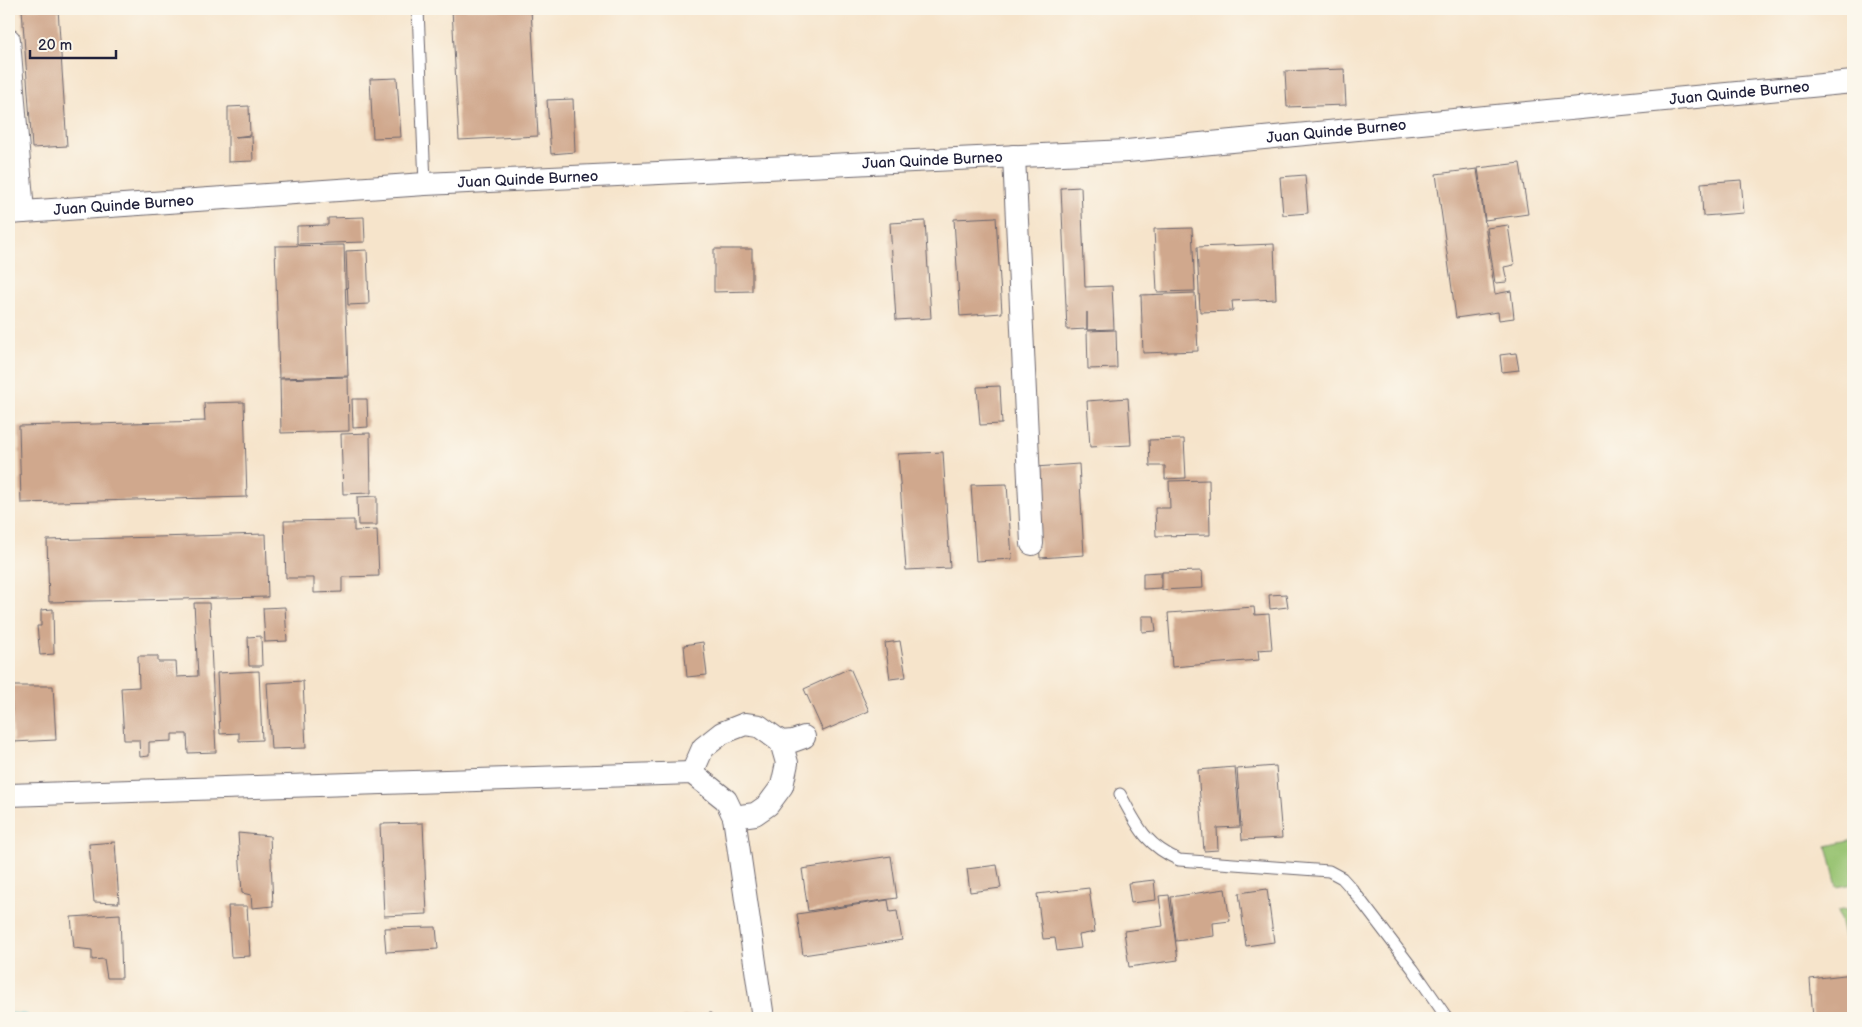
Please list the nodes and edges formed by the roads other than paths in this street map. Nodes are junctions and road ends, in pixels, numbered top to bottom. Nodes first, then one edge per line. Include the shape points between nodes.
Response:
1 (418, 9) edge
2 (9, 40) edge
3 (1853, 82) edge
4 (1014, 156) junction
5 (425, 184) junction
6 (16, 212) edge
7 (1032, 544) dead end
8 (804, 737) dead end
9 (781, 742) junction
10 (692, 773) junction
11 (1120, 794) dead end
12 (9, 795) edge
13 (734, 817) junction
14 (763, 1018) edge
15 (1447, 1018) edge

1 - 5 lane
2 - 6 street
3 - 4 street, Juan Quinde Burneo via 1127,151
4 - 5 street, Juan Quinde Burneo
4 - 7 street
5 - 6 street, Juan Quinde Burneo
8 - 9 street
9 - 10 street via 759,726 745,724 722,733 703,748
9 - 13 street via 787,763 782,786 768,805 756,814
10 - 12 street
10 - 13 street via 726,800
11 - 15 lane via 1140,831 1153,845 1179,860 1329,871 1342,878
13 - 14 street

